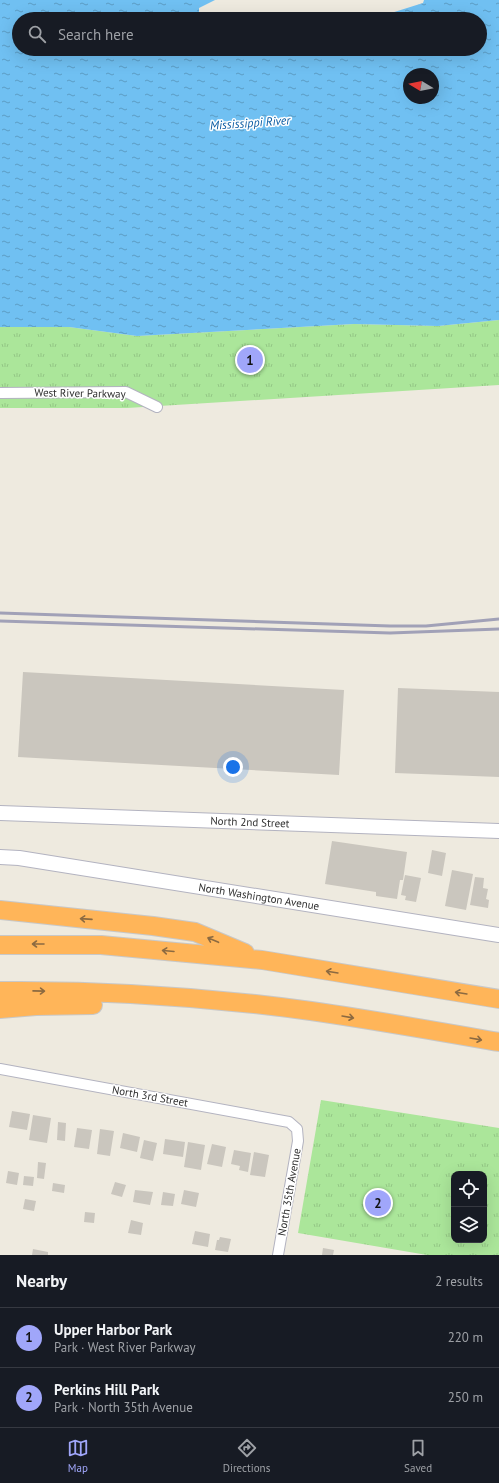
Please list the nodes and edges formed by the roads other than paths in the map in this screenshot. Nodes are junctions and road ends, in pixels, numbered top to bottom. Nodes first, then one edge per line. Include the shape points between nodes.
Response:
1 (0, 392) edge
2 (157, 407) dead end
3 (0, 813) edge
4 (499, 831) edge
5 (0, 846) edge
6 (0, 857) edge
7 (19, 858) junction
8 (0, 910) edge
9 (499, 935) edge
10 (0, 945) edge
11 (262, 960) junction
12 (0, 992) edge
13 (499, 999) edge
14 (0, 1009) edge
15 (310, 1011) junction
16 (499, 1042) edge
17 (0, 1069) edge
18 (297, 1129) joint
19 (278, 1255) edge

1 - 2 street, West River Parkway via 126,392
3 - 4 street, North 2nd Street
5 - 7 street, North Washington Avenue
6 - 7 street, North Washington Avenue
7 - 9 street, North Washington Avenue
11 -> 8 highway via 195,932
11 -> 10 highway via 101,945
13 -> 11 highway
12 -> 15 highway via 157,996
14 - 15 highway via 75,1005
15 -> 16 highway
17 - 18 street, North 3rd Street via 289,1122
18 - 19 street, North 35th Avenue via 298,1141

